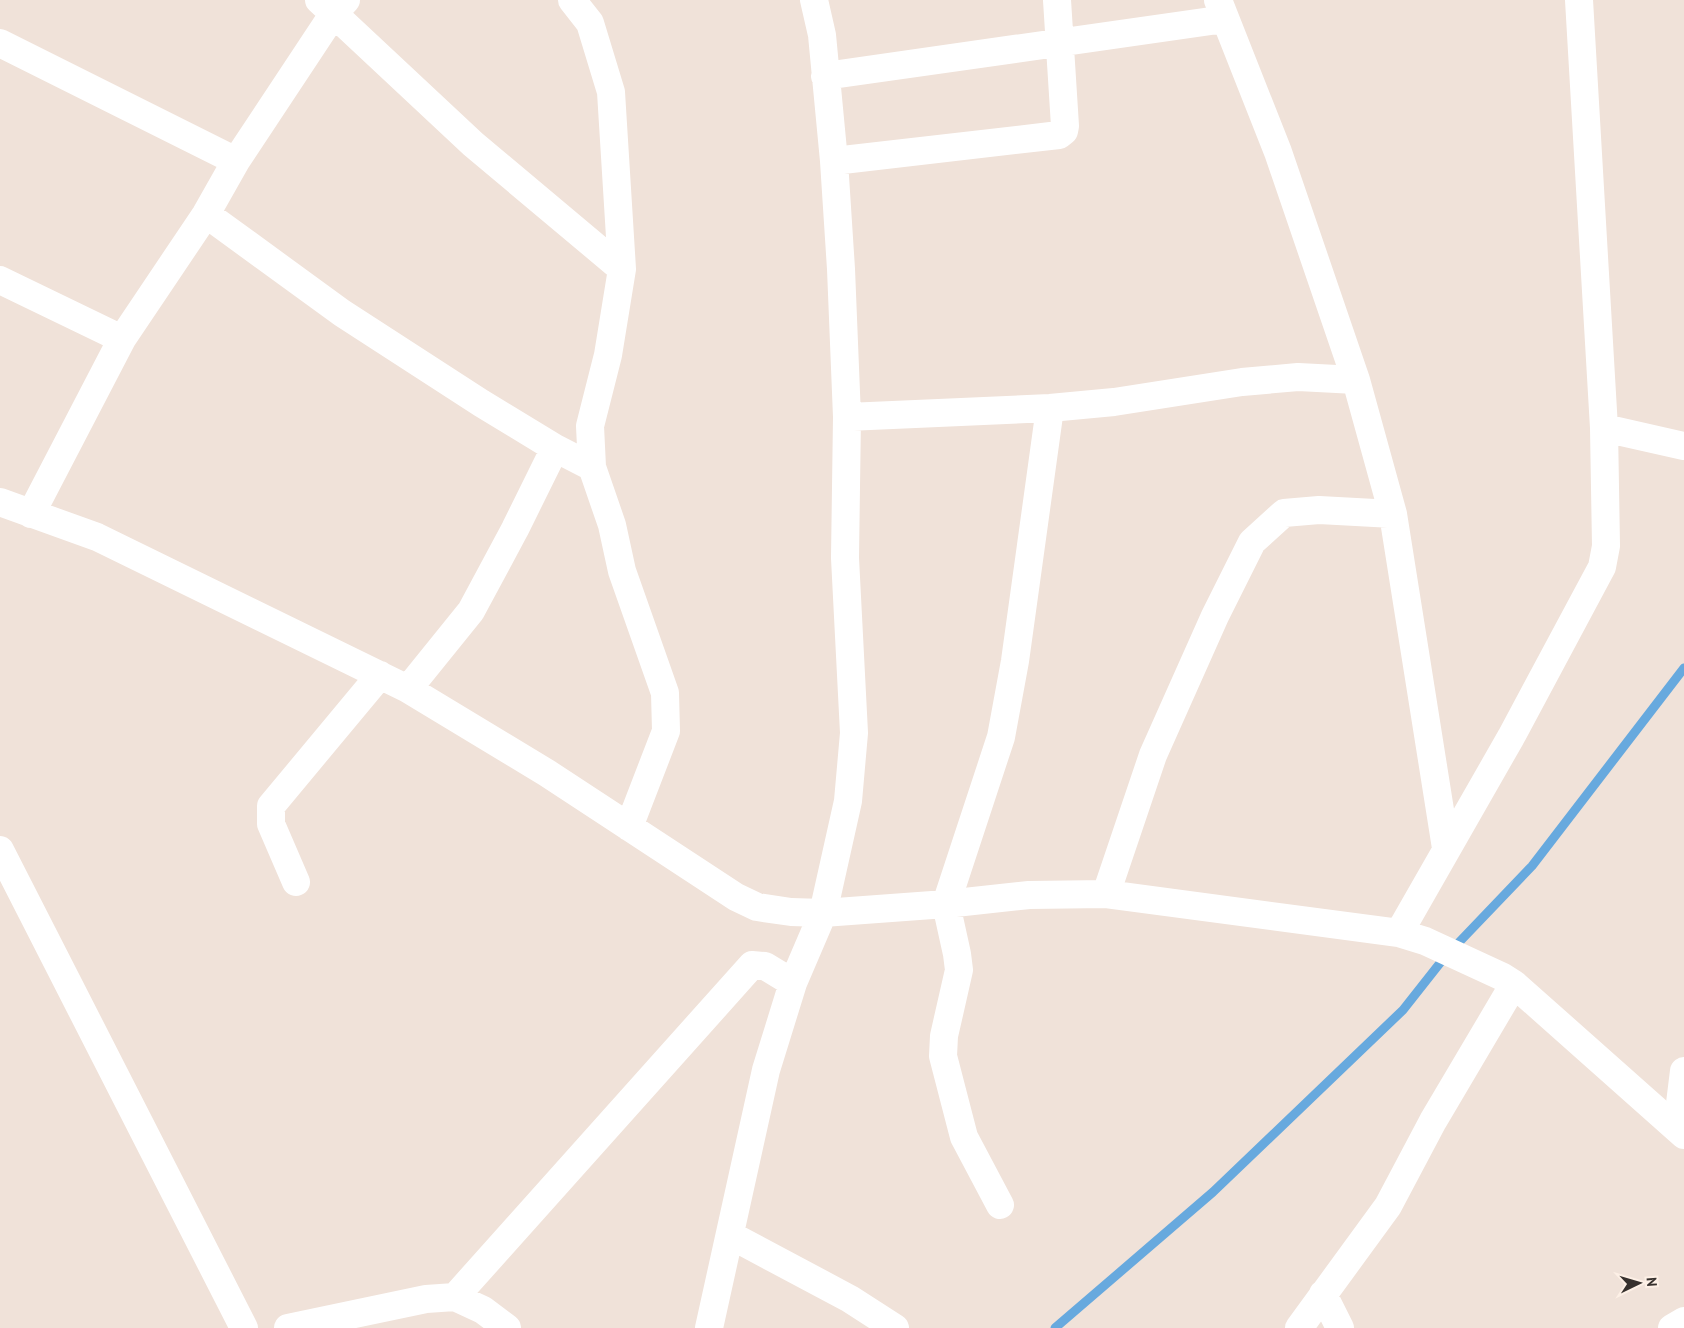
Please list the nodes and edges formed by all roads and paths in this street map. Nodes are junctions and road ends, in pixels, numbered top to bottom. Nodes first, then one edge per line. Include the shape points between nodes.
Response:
1 (572, 0) edge
2 (814, 0) edge
3 (1057, 0) edge
4 (1579, 0) edge
5 (333, 4) edge
6 (1222, 9) edge
7 (0, 43) edge
8 (1060, 43) junction
9 (825, 76) junction
10 (834, 160) junction
11 (236, 161) junction
12 (206, 214) junction
13 (622, 270) junction
14 (0, 280) edge
15 (122, 339) junction
16 (1356, 380) junction
17 (1050, 408) junction
18 (847, 417) junction
19 (1604, 428) junction
20 (1684, 446) edge
21 (555, 448) junction
22 (592, 467) junction
23 (0, 502) edge
24 (31, 514) junction
25 (1393, 514) junction
26 (380, 674) junction
27 (408, 689) junction
28 (628, 827) junction
29 (1446, 848) junction
30 (0, 850) edge
31 (296, 882) dead end
32 (1106, 894) junction
33 (946, 904) junction
34 (823, 913) junction
35 (1399, 933) junction
36 (1509, 981) junction
37 (793, 982) junction
38 (1684, 1071) edge
39 (1680, 1131) edge
40 (1000, 1205) dead end
41 (730, 1235) junction
42 (1323, 1294) junction
43 (455, 1297) junction
44 (1684, 1321) edge
45 (294, 1327) edge
46 (244, 1328) edge
47 (507, 1328) edge
48 (709, 1328) edge
49 (895, 1328) edge
50 (1299, 1328) edge
51 (1340, 1328) edge
52 (1672, 1328) edge

1 - 13 street via 590,23 611,92
2 - 9 street via 822,35
3 - 8 street
4 - 19 street
5 - 11 street
5 - 13 street via 472,144
6 - 8 street
6 - 16 street via 1278,152
7 - 11 street
8 - 9 street
8 - 10 street via 1065,126 1059,135
9 - 10 street
10 - 18 street
11 - 12 street
12 - 15 street
12 - 21 street via 342,313
13 - 22 street via 608,355 590,426
14 - 15 street
15 - 24 street
16 - 17 street via 1298,377 1242,382 1114,402
16 - 25 street
17 - 18 street
17 - 33 street via 1015,661 1001,737
18 - 34 street via 846,558 854,733 848,801
19 - 20 street
19 - 29 street via 1606,546 1602,567 1511,737
21 - 22 street
21 - 27 street via 471,611
22 - 28 street via 612,525 622,571 665,693 666,731
23 - 24 street
24 - 26 street via 97,537
25 - 29 street
25 - 32 street via 1320,510 1284,513 1252,542 1153,755
26 - 27 street
26 - 31 street via 271,806 271,824
27 - 28 street
28 - 34 street via 736,897 758,907
29 - 35 street
30 - 46 street
32 - 33 street via 1028,895
32 - 35 street
33 - 34 street
33 - 40 street via 959,970 944,1036 944,1056 964,1137
34 - 37 street
35 - 36 street via 1425,941
36 - 39 street
36 - 42 street via 1388,1206
37 - 41 street via 766,1070
37 - 43 street via 765,966 752,965
38 - 39 street
41 - 48 street
41 - 49 street via 850,1298
42 - 50 street
42 - 51 street
43 - 45 street via 426,1299
43 - 47 street via 483,1310
44 - 52 street

